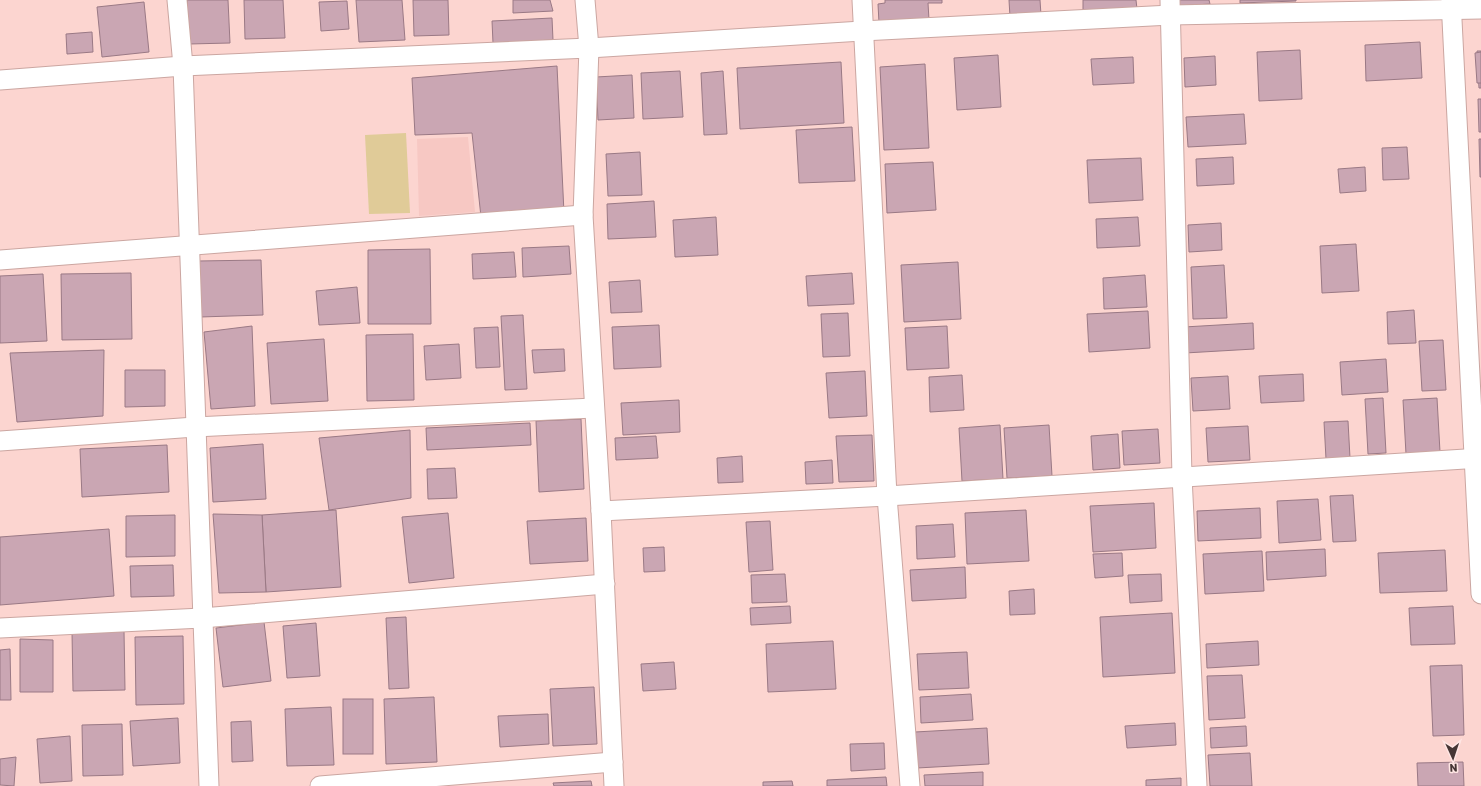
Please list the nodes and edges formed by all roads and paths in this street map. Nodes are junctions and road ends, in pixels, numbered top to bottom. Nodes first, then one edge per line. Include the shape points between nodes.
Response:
1 (177, 0) edge
2 (585, 0) edge
3 (862, 0) edge
4 (1452, 5) edge
5 (1170, 8) edge
6 (1481, 9) edge
7 (862, 31) junction
8 (589, 48) junction
9 (183, 66) junction
10 (0, 80) edge
11 (583, 215) junction
12 (190, 246) junction
13 (0, 260) edge
14 (594, 408) junction
15 (195, 427) junction
16 (0, 441) edge
17 (1478, 458) edge
18 (1182, 476) junction
19 (887, 496) junction
20 (601, 511) junction
21 (605, 584) junction
22 (1481, 594) edge
23 (202, 618) junction
24 (0, 628) edge
25 (612, 762) junction
26 (209, 786) edge
27 (320, 786) edge
28 (614, 786) edge
29 (910, 786) edge
30 (1197, 786) edge

1 - 9 street
2 - 8 street
3 - 7 street
4 - 5 street
4 - 6 street
4 - 17 street
5 - 7 street
5 - 18 street
7 - 8 street
7 - 19 street
8 - 9 street
8 - 11 street
9 - 10 street
9 - 12 street
11 - 12 street
11 - 14 street
12 - 13 street
12 - 15 street
14 - 15 street
14 - 20 street
15 - 16 street
15 - 23 street
17 - 18 street
17 - 22 street
18 - 19 street
18 - 30 street
19 - 20 street
19 - 29 street
20 - 21 street
21 - 23 street
21 - 25 street
23 - 24 street
23 - 26 street
25 - 27 street
25 - 28 street

